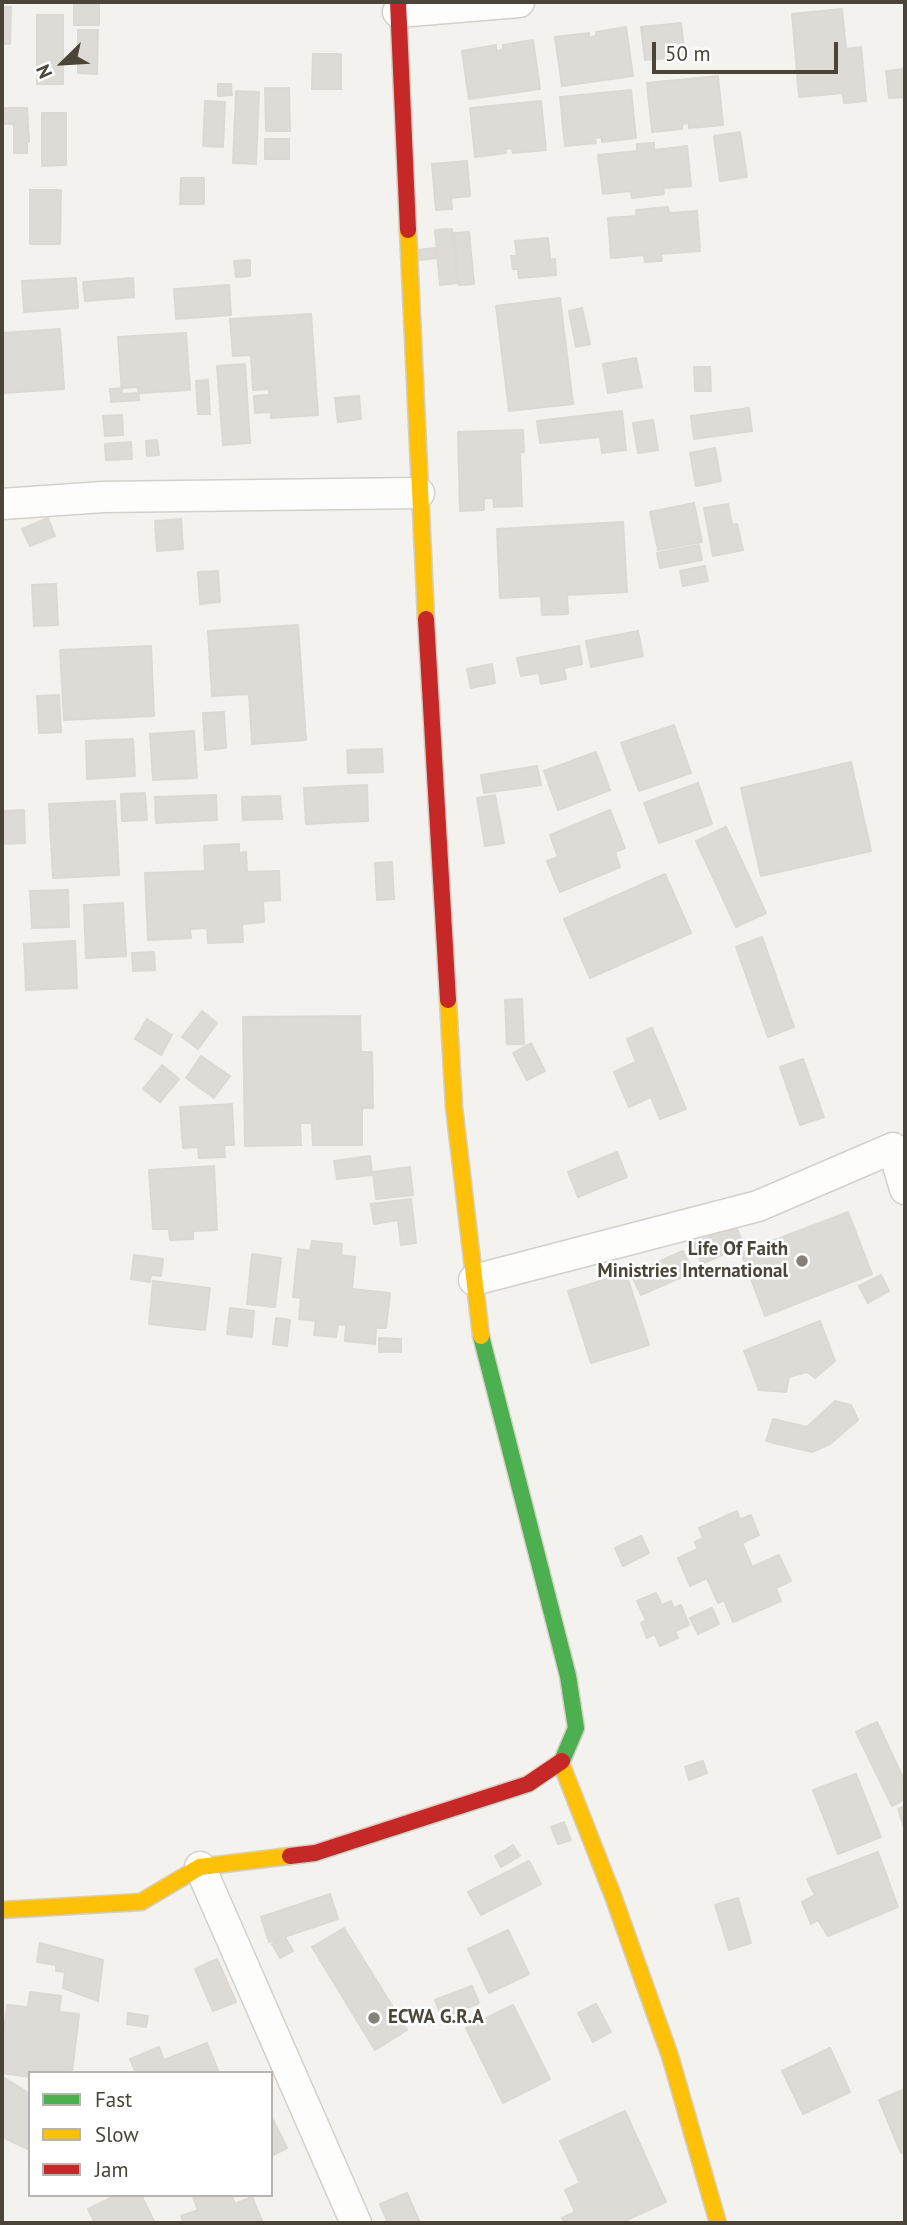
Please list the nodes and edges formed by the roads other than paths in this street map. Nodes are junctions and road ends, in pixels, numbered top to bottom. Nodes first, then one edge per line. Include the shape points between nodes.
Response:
1 (519, 2) edge
2 (398, 7) edge
3 (419, 494) junction
4 (2, 504) edge
5 (899, 1147) edge
6 (905, 1189) edge
7 (474, 1280) junction
8 (561, 1763) junction
9 (200, 1867) junction
10 (2, 1910) edge
11 (356, 2223) edge
12 (718, 2223) edge

1 - 2 street
2 - 3 street
3 - 4 street via 103,497
3 - 7 street via 454,1107
5 - 6 street
5 - 7 street via 758,1206
7 - 8 street via 482,1347 568,1676 576,1728
8 - 9 street via 528,1784 314,1853
8 - 12 street via 670,2056
9 - 10 street via 141,1902
9 - 11 street

